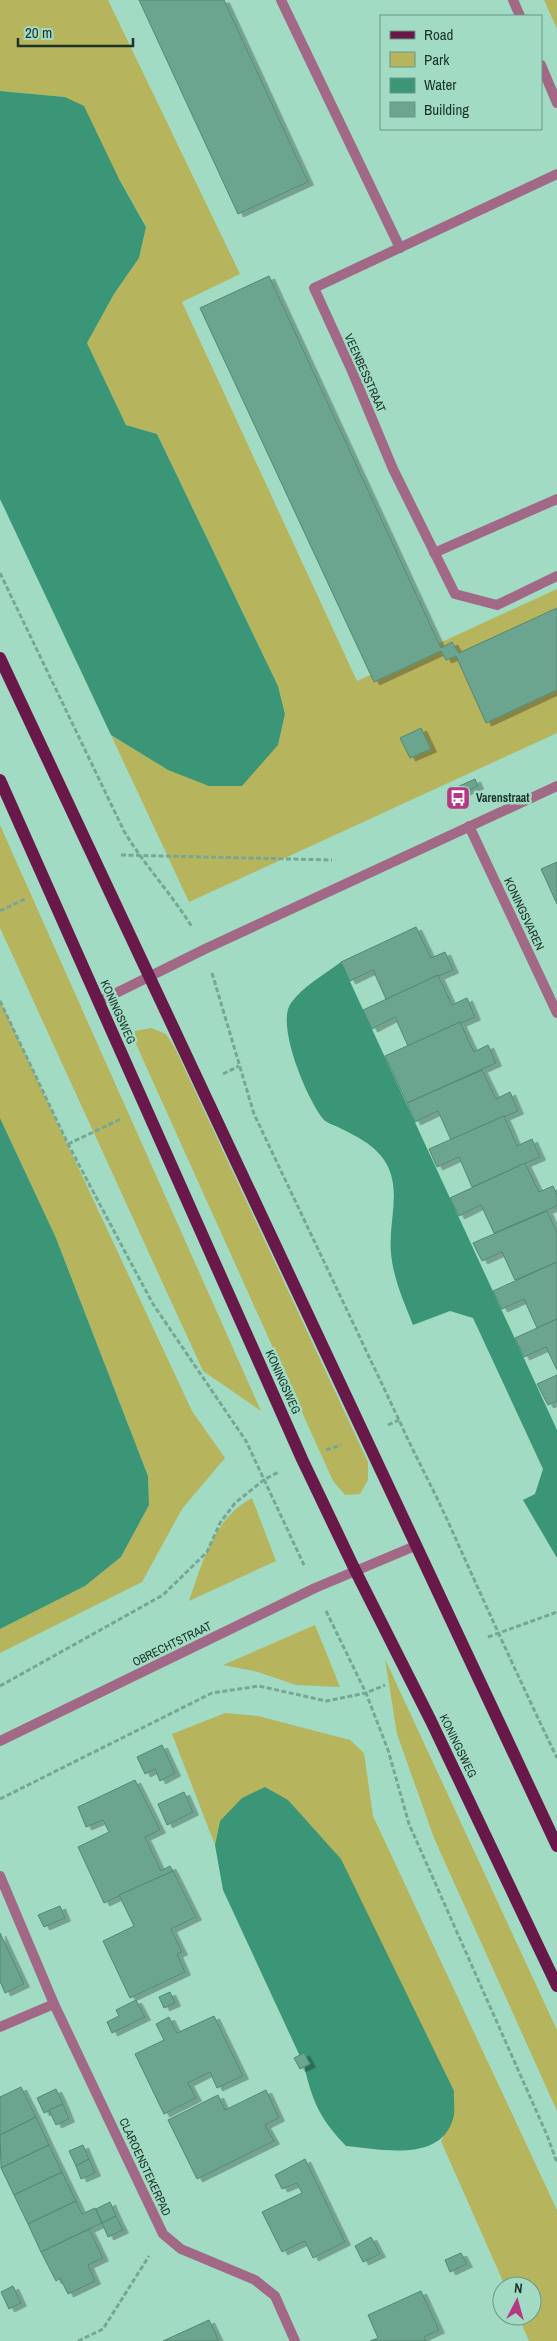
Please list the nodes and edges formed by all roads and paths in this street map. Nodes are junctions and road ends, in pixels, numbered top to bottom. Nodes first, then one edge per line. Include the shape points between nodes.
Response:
1 (282, 0) edge
2 (513, 0) edge
3 (520, 15) edge
4 (542, 67) edge
5 (557, 103) edge
6 (557, 174) edge
7 (400, 248) junction
8 (557, 499) edge
9 (434, 553) junction
10 (0, 572) edge
11 (557, 576) edge
12 (0, 658) edge
13 (0, 780) edge
14 (557, 786) edge
15 (469, 826) junction
16 (138, 855) junction
17 (342, 860) dead end
18 (98, 866) junction
19 (49, 888) junction
20 (0, 911) edge
21 (205, 949) junction
22 (148, 977) junction
23 (98, 1002) junction
24 (557, 1013) edge
25 (220, 1523) dead end
26 (415, 1546) junction
27 (356, 1572) junction
28 (557, 1612) edge
29 (497, 1633) junction
30 (0, 1686) edge
31 (366, 1693) dead end
32 (0, 1741) edge
33 (557, 1758) edge
34 (0, 1799) edge
35 (557, 1846) edge
36 (0, 1876) edge
37 (557, 1986) edge
38 (54, 2004) junction
39 (0, 2027) edge
40 (163, 2234) junction
41 (78, 2341) edge
42 (295, 2341) edge

1 - 7 street
2 - 3 street
4 - 5 street
6 - 7 street, VEENBESSTRAAT
7 - 9 street, VEENBESSTRAAT via 314,288 393,469
8 - 9 street
9 - 11 street, VEENBESSTRAAT via 455,594 497,605
10 - 16 path
12 - 18 main road
13 - 19 main road, KONINGSWEG
14 - 15 street
15 - 21 street
15 - 24 street, KONINGSVAREN
16 - 17 path
16 - 18 path via 120,854
16 - 21 path via 180,907
18 - 22 main road
19 - 20 path
19 - 23 main road, KONINGSWEG
21 - 22 street
21 - 29 path via 254,1114 449,1524
22 - 23 street
22 - 26 main road via 366,1435
23 - 27 main road, KONINGSWEG via 298,1450
25 - 30 path via 207,1552 163,1595
26 - 27 street, OBRECHTSTRAAT
26 - 35 main road
27 - 32 street, OBRECHTSTRAAT via 315,1588
27 - 37 main road, KONINGSWEG
28 - 29 path
29 - 33 path
31 - 34 path via 326,1701 259,1686 212,1693
36 - 38 street, CLAROENSTEKERPAD
38 - 39 street
38 - 40 street, CLAROENSTEKERPAD
40 - 41 path via 103,2328
40 - 42 street, CLAROENSTEKERPAD via 181,2249 255,2280 274,2296

